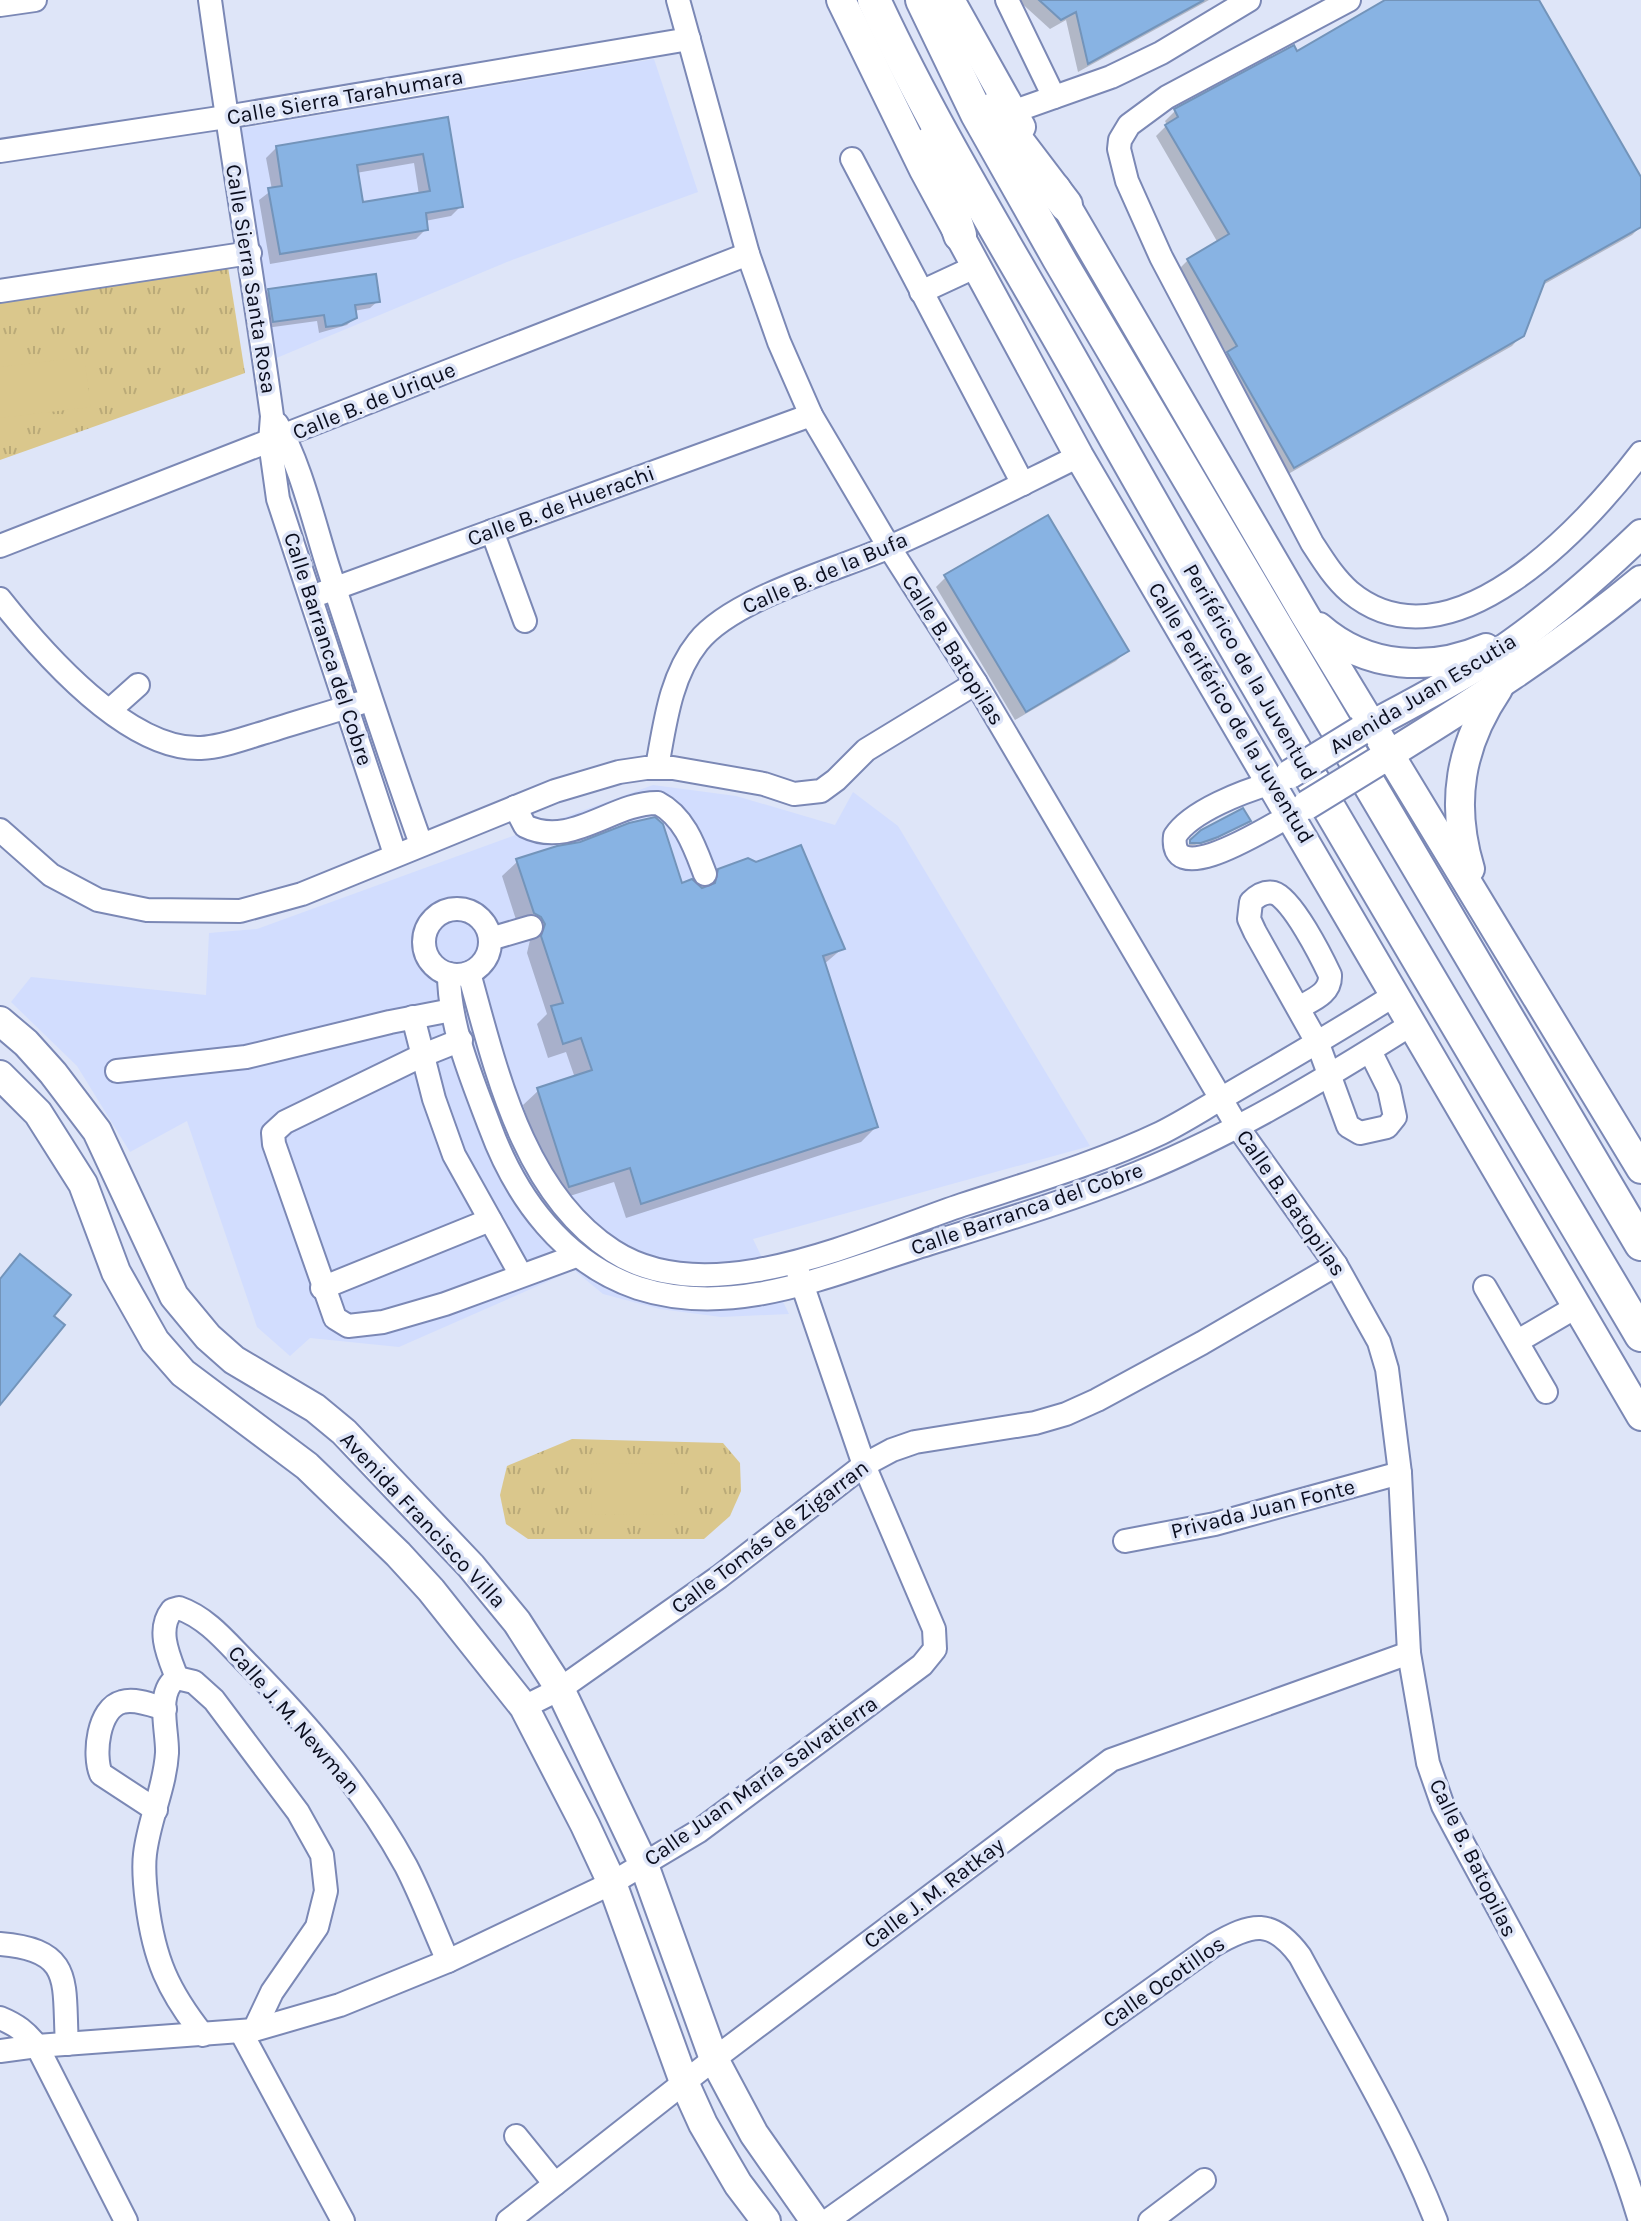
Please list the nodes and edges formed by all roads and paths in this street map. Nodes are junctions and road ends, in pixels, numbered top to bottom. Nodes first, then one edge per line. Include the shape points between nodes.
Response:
1 (35, 0) edge
2 (210, 0) edge
3 (678, 0) edge
4 (841, 0) edge
5 (874, 0) edge
6 (922, 0) edge
7 (950, 0) edge
8 (1007, 0) edge
9 (1249, 0) edge
10 (1349, 0) edge
11 (0, 5) edge
12 (939, 38) junction
13 (689, 39) junction
14 (907, 71) junction
15 (1054, 97) junction
16 (1012, 112) junction
17 (226, 117) junction
18 (0, 151) edge
19 (852, 159) dead end
20 (1066, 205) junction
21 (960, 235) junction
22 (250, 253) junction
23 (748, 254) junction
24 (977, 266) junction
25 (0, 291) edge
26 (921, 292) junction
27 (811, 415) junction
28 (277, 440) junction
29 (1641, 453) edge
30 (1079, 456) junction
31 (1023, 484) junction
32 (492, 531) junction
33 (1641, 534) edge
34 (0, 546) edge
35 (889, 547) junction
36 (1641, 580) edge
37 (335, 588) junction
38 (311, 597) junction
39 (0, 599) edge
40 (1305, 615) junction
41 (525, 621) dead end
42 (1531, 629) junction
43 (1504, 680) junction
44 (976, 683) junction
45 (138, 685) dead end
46 (370, 699) junction
47 (347, 707) junction
48 (110, 710) junction
49 (1367, 728) junction
50 (1384, 758) junction
51 (657, 767) junction
52 (1281, 779) junction
53 (515, 807) junction
54 (1299, 810) junction
55 (0, 830) edge
56 (421, 844) junction
57 (395, 854) junction
58 (705, 874) dead end
59 (1478, 897) junction
60 (529, 921) dead end
61 (488, 932) junction
62 (459, 973) junction
63 (1396, 994) junction
64 (1298, 1008) junction
65 (452, 1010) junction
66 (413, 1017) junction
67 (0, 1021) edge
68 (1412, 1024) junction
69 (461, 1040) junction
70 (1318, 1044) junction
71 (1370, 1051) junction
72 (421, 1056) junction
73 (117, 1071) dead end
74 (0, 1075) edge
75 (1330, 1075) junction
76 (1221, 1098) junction
77 (1237, 1126) junction
78 (531, 1158) junction
79 (1077, 1167) junction
80 (1641, 1169) edge
81 (507, 1170) junction
82 (470, 1184) junction
83 (1088, 1193) junction
84 (490, 1220) junction
85 (1641, 1244) edge
86 (576, 1256) junction
87 (1336, 1265) junction
88 (799, 1274) junction
89 (521, 1275) junction
90 (664, 1283) junction
91 (1485, 1287) dead end
92 (322, 1288) junction
93 (1576, 1307) junction
94 (1641, 1335) edge
95 (1518, 1341) junction
96 (1546, 1392) dead end
97 (1641, 1416) edge
98 (864, 1465) junction
99 (1400, 1473) junction
100 (1125, 1541) dead end
101 (1409, 1653) junction
102 (177, 1678) junction
103 (560, 1689) junction
104 (524, 1707) junction
105 (165, 1709) junction
106 (156, 1810) junction
107 (644, 1865) junction
108 (612, 1883) junction
109 (0, 1944) edge
110 (448, 1961) junction
111 (0, 2018) edge
112 (247, 2031) junction
113 (203, 2035) junction
114 (67, 2044) junction
115 (37, 2046) junction
116 (0, 2051) edge
117 (714, 2059) junction
118 (684, 2082) junction
119 (516, 2136) dead end
120 (1204, 2180) dead end
121 (555, 2184) junction
122 (126, 2221) edge
123 (343, 2221) edge
124 (508, 2221) edge
125 (766, 2221) edge
126 (815, 2221) edge
127 (827, 2221) edge
128 (1150, 2221) edge
129 (1436, 2221) edge
130 (1640, 2221) edge

1 - 11 street
2 - 17 street, Calle Sierra Santa Rosa
3 - 13 street, Calle B. Batopilas
4 - 21 main road, Calle Periférico de la Juventud via 894,114
5 - 14 highway, Periférico de la Juventud
6 - 12 highway, Periférico de la Juventud
7 - 16 main road
8 - 15 street
9 - 15 street via 1161,53
10 - 29 street via 1167,97 1129,125 1119,149 1127,181 1161,257 1312,543 1332,574 1367,603 1406,615 1441,612 1489,595 1541,559 1601,505
12 - 20 highway
12 - 85 highway, Periférico de la Juventud via 1122,368
13 - 17 street, Calle Sierra Tarahumara
13 - 23 street, Calle B. Batopilas
14 - 21 highway
14 - 94 highway, Periférico de la Juventud via 1174,543
15 - 16 street
16 - 20 main road
17 - 18 street, Calle Sierra Tarahumara
17 - 22 street, Calle Sierra Santa Rosa
19 - 26 street
20 - 40 main road
21 - 24 main road, Calle Periférico de la Juventud
22 - 25 street
22 - 28 street, Calle Sierra Santa Rosa
23 - 27 street, Calle B. Batopilas
23 - 28 street, Calle B. de Urique
24 - 26 street
24 - 30 main road, Calle Periférico de la Juventud
26 - 31 street
27 - 32 street, Calle B. de Huerachi
27 - 35 street, Calle B. Batopilas
28 - 34 street, Calle B. de Urique
28 - 37 street, Calle Barranca del Cobre
28 - 38 street, Calle Barranca del Cobre via 278,499
30 - 31 street, Calle B. de la Bufa
30 - 52 main road, Calle Periférico de la Juventud
31 - 35 street, Calle B. de la Bufa
32 - 37 street, Calle B. de Huerachi
32 - 41 street
33 - 42 main road, Avenida Juan Escutia
35 - 44 street, Calle B. Batopilas
35 - 51 street, Calle B. de la Bufa via 750,603 700,639 683,663 668,707
36 - 43 main road, Avenida Juan Escutia
37 - 38 street, Calle B. de Huerachi
37 - 46 street, Calle Barranca del Cobre
38 - 47 street, Calle Barranca del Cobre
39 - 48 street via 64,672
40 - 42 main road via 1350,649 1402,664 1467,656
40 - 49 main road
42 - 49 main road, Avenida Juan Escutia via 1460,677
43 - 50 main road, Avenida Juan Escutia
43 - 59 main road via 1474,729 1460,792 1464,849
44 - 51 street via 866,750 821,791 794,794 764,784
44 - 76 street, Calle B. Batopilas
45 - 48 street
46 - 47 street
46 - 56 street, Calle Barranca del Cobre
47 - 48 street via 203,748 162,742
47 - 57 street, Calle Barranca del Cobre
49 - 50 main road
49 - 52 main road, Avenida Juan Escutia, bridge
50 - 54 main road, Avenida Juan Escutia, bridge
50 - 59 main road
51 - 53 street via 597,778
52 - 54 main road, Calle Periférico de la Juventud
52 - 54 street via 1235,795 1184,825 1174,840 1178,850 1189,859 1212,855
53 - 56 street
53 - 58 street via 525,826 547,832 658,803 684,826
54 - 63 main road, Calle Periférico de la Juventud
55 - 57 street via 51,875 78,891 147,910 257,908
56 - 57 street
59 - 80 main road
60 - 61 street
61 - 62 street via 484,961
61 - 62 street via 473,912 464,909 445,910 430,921 423,939 433,965
62 - 65 street
62 - 78 street
63 - 68 main road, Calle Periférico de la Juventud
63 - 70 street, Calle Barranca del Cobre
64 - 64 street via 1326,991 1330,975 1285,901 1265,893 1251,902 1249,919
64 - 70 street
65 - 66 street
65 - 69 street
66 - 72 street
66 - 73 street via 246,1057
67 - 103 main road, Avenida Francisco Villa via 53,1073 97,1131 188,1316 234,1360 315,1408 344,1432 471,1566 517,1622
68 - 71 street, Calle Barranca del Cobre
68 - 93 main road, Calle Periférico de la Juventud
69 - 72 street
69 - 81 street
70 - 75 street
70 - 76 street, Calle Barranca del Cobre
71 - 75 street, Calle Barranca del Cobre
71 - 75 street via 1393,1103 1394,1121 1387,1127 1366,1133 1351,1129
72 - 82 street via 443,1127
72 - 92 street via 279,1124 273,1133
74 - 104 main road, Avenida Francisco Villa via 38,1113 83,1184 116,1272 155,1341 183,1373 276,1441 378,1535 431,1590
75 - 77 street, Calle Barranca del Cobre
76 - 77 street, Calle B. Batopilas
76 - 79 street, Calle Barranca del Cobre via 1161,1133
77 - 83 street, Calle Barranca del Cobre
77 - 87 street, Calle B. Batopilas
78 - 81 street
78 - 90 street via 561,1203 595,1238
79 - 83 street
79 - 88 street, Calle Barranca del Cobre
81 - 82 street
81 - 86 street via 547,1227
82 - 84 street
83 - 88 street, Calle Barranca del Cobre
84 - 89 street
84 - 92 street
86 - 89 street
86 - 90 street via 617,1279
87 - 98 street, Calle Tomás de Zigarran via 1066,1414 915,1442
87 - 99 street, Calle B. Batopilas via 1375,1333 1387,1369
88 - 90 street via 759,1295 729,1298 701,1298
88 - 98 street, Calle Juan María Salvatierra
89 - 92 street via 445,1304 361,1326 340,1324
91 - 95 street
93 - 95 street
93 - 97 main road, Calle Periférico de la Juventud
95 - 96 street
98 - 103 street, Calle Tomás de Zigarran via 719,1577
98 - 107 street, Calle Juan María Salvatierra via 934,1629 935,1649 922,1665 699,1831
99 - 100 street, Privada Juan Fonte via 1215,1524
99 - 101 street, Calle B. Batopilas
101 - 117 street, Calle J. M. Ratkay via 1111,1760
101 - 130 street, Calle B. Batopilas via 1428,1763 1443,1806 1587,2080
102 - 105 street via 167,1688
102 - 110 street, Calle J. M. Newman via 165,1625 172,1610 179,1608 207,1625 255,1671 357,1789 407,1869
102 - 112 street via 194,1682 214,1700 298,1812 322,1855 326,1891 317,1927
103 - 104 street, Calle Tomás de Zigarran
103 - 107 main road, Avenida Francisco Villa
104 - 108 main road, Avenida Francisco Villa
105 - 106 street via 167,1754
105 - 106 street via 129,1700 114,1705 98,1743 101,1774
106 - 113 street via 144,1865 154,1950 169,1986
107 - 108 street, Calle Juan María Salvatierra
107 - 117 main road, Avenida Francisco Villa
108 - 110 street, Calle Juan María Salvatierra
108 - 118 main road, Avenida Francisco Villa
109 - 114 street via 42,1952 53,1960 61,1973
110 - 112 street, Calle Juan María Salvatierra via 340,2005
111 - 115 street via 16,2024
112 - 113 street, Calle Juan María Salvatierra
112 - 123 street
113 - 114 street, Calle Juan María Salvatierra
114 - 115 street, Calle Juan María Salvatierra
115 - 116 street, Calle Juan María Salvatierra
115 - 122 street
117 - 118 street, Calle J. M. Ratkay
117 - 126 main road, Avenida Francisco Villa via 754,2134
118 - 121 street, Calle J. M. Ratkay
118 - 125 main road, Avenida Francisco Villa via 731,2172
119 - 121 street
120 - 128 street
121 - 124 street, Calle J. M. Ratkay
127 - 129 street, Calle Ocotillos via 1214,1945 1248,1928 1265,1927 1279,1933 1300,1956 1394,2129

